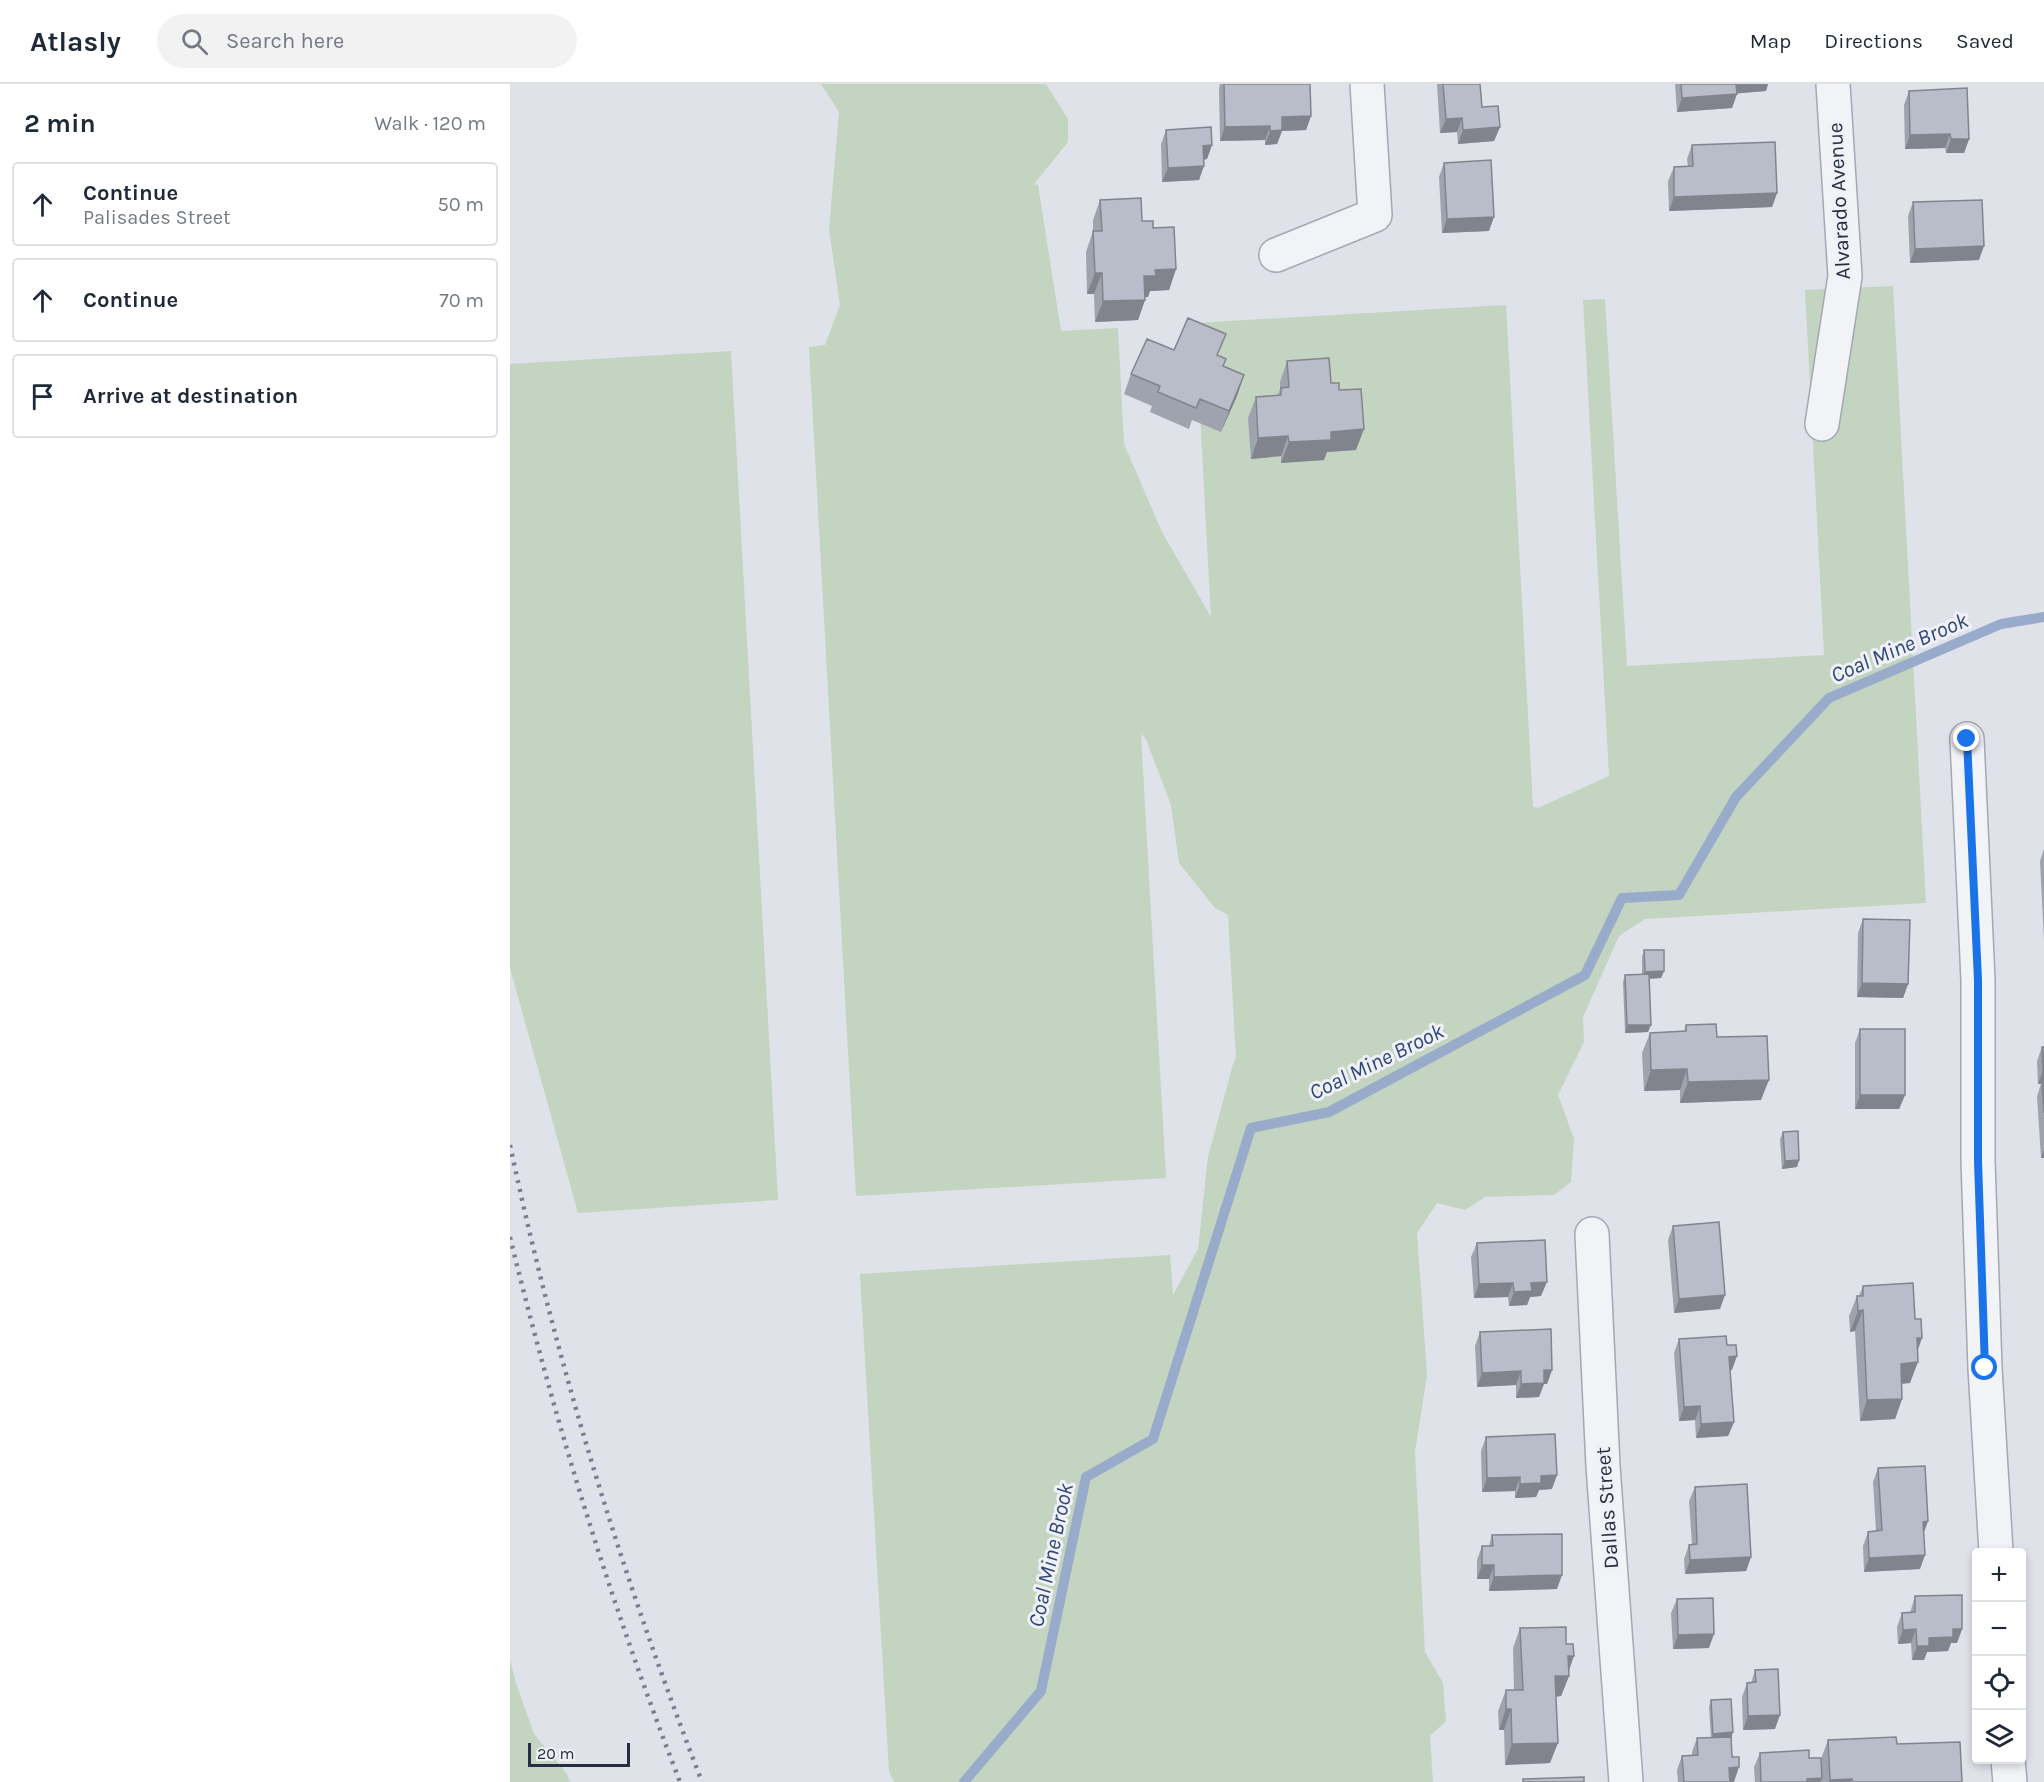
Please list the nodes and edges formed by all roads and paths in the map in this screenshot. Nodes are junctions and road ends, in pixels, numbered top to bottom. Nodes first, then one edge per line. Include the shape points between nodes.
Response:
1 (1367, 84) edge
2 (1833, 84) edge
3 (1276, 255) dead end
4 (1821, 424) dead end
5 (1967, 739) dead end
6 (1592, 1234) dead end
7 (1996, 1548) edge
8 (2008, 1764) edge
9 (1626, 1782) edge
10 (2010, 1782) edge

1 - 3 street via 1375,215
2 - 4 street, Alvarado Avenue via 1845,276
5 - 7 street via 1978,980 1985,1368
6 - 9 street, Dallas Street
8 - 10 street

